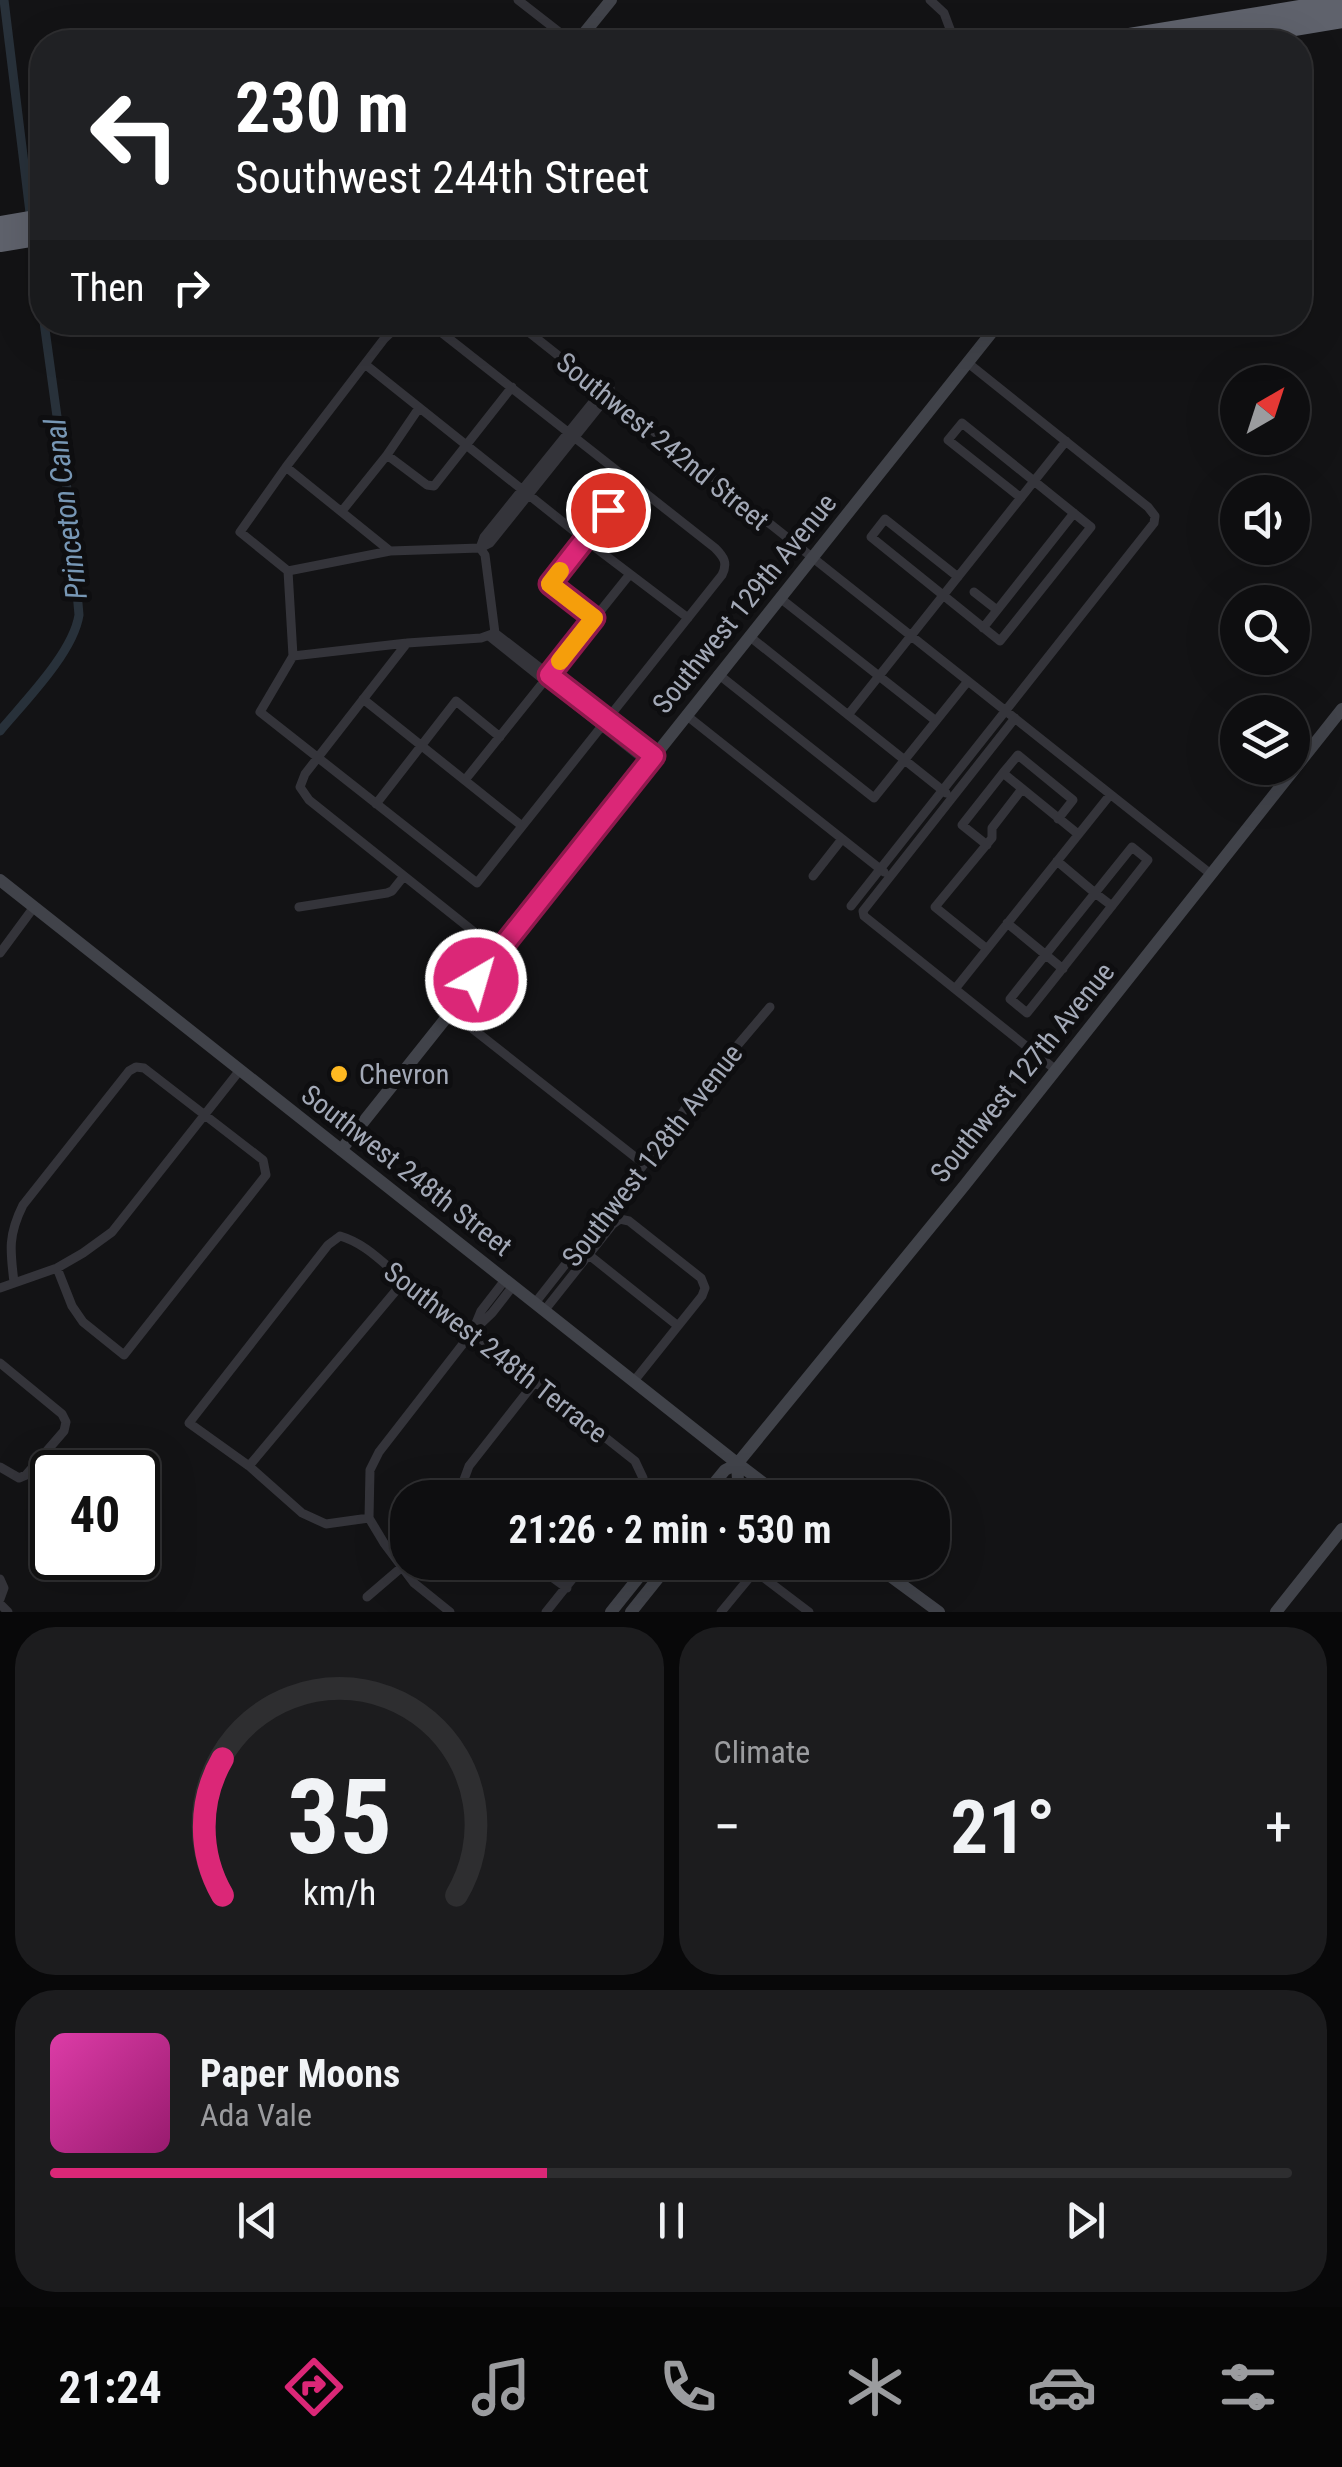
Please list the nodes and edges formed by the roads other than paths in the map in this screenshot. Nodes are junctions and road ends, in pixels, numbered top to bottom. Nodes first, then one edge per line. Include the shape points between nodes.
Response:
1 (518, 0) edge
2 (611, 0) edge
3 (930, 0) edge
4 (1342, 2) edge
5 (1342, 19) edge
6 (1228, 21) junction
7 (558, 30) edge
8 (585, 30) edge
9 (950, 30) edge
10 (1173, 30) edge
11 (1222, 30) edge
12 (1281, 30) edge
13 (0, 225) edge
14 (30, 225) edge
15 (22, 230) junction
16 (30, 232) edge
17 (0, 243) edge
18 (388, 335) edge
19 (445, 335) edge
20 (532, 335) edge
21 (990, 335) edge
22 (968, 363) junction
23 (366, 365) junction
24 (512, 387) junction
25 (604, 394) junction
26 (419, 408) junction
27 (572, 435) junction
28 (1066, 441) junction
29 (466, 445) junction
30 (388, 455) junction
31 (286, 466) junction
32 (631, 481) junction
33 (1034, 481) junction
34 (526, 492) junction
35 (1021, 498) junction
36 (342, 511) junction
37 (1074, 513) junction
38 (584, 539) junction
39 (480, 548) junction
40 (390, 551) junction
41 (812, 558) junction
42 (288, 571) junction
43 (630, 574) junction
44 (958, 577) junction
45 (974, 592) dead end
46 (944, 595) junction
47 (780, 598) junction
48 (997, 610) junction
49 (594, 618) junction
50 (688, 618) junction
51 (983, 628) junction
52 (492, 634) junction
53 (749, 636) junction
54 (912, 636) junction
55 (408, 643) junction
56 (294, 656) junction
57 (718, 674) junction
58 (879, 676) junction
59 (547, 677) junction
60 (968, 680) junction
61 (362, 700) junction
62 (1342, 708) edge
63 (1006, 711) junction
64 (686, 715) junction
65 (848, 716) junction
66 (1016, 718) junction
67 (936, 721) junction
68 (604, 723) junction
69 (500, 737) junction
70 (421, 745) junction
71 (318, 757) junction
72 (651, 760) junction
73 (905, 760) junction
74 (1003, 774) junction
75 (465, 780) junction
76 (1022, 789) junction
77 (944, 790) junction
78 (1110, 795) junction
79 (953, 798) junction
80 (376, 804) junction
81 (1058, 819) junction
82 (522, 826) junction
83 (1078, 834) junction
84 (842, 839) junction
85 (986, 845) junction
86 (1057, 861) junction
87 (880, 869) junction
88 (1212, 875) junction
89 (404, 876) junction
90 (812, 876) dead end
91 (890, 877) junction
92 (0, 880) edge
93 (1095, 892) junction
94 (851, 906) dead end
95 (1112, 906) junction
96 (34, 907) junction
97 (299, 907) dead end
98 (1007, 924) junction
99 (988, 949) junction
100 (498, 951) junction
101 (0, 953) edge
102 (1046, 954) junction
103 (1062, 968) junction
104 (955, 989) junction
105 (770, 1007) dead end
106 (450, 1011) junction
107 (240, 1070) junction
108 (1056, 1070) junction
109 (205, 1115) junction
110 (341, 1150) junction
111 (644, 1164) junction
112 (590, 1255) junction
113 (57, 1268) junction
114 (404, 1281) junction
115 (14, 1282) junction
116 (509, 1283) junction
117 (0, 1288) edge
118 (539, 1307) junction
119 (678, 1326) junction
120 (473, 1331) junction
121 (0, 1364) edge
122 (634, 1381) junction
123 (535, 1382) junction
124 (738, 1464) junction
125 (248, 1466) junction
126 (0, 1468) edge
127 (464, 1480) edge
128 (641, 1480) edge
129 (717, 1480) edge
130 (738, 1480) edge
131 (760, 1480) edge
132 (369, 1518) junction
133 (1342, 1529) edge
134 (390, 1552) edge
135 (390, 1577) edge
136 (0, 1579) edge
137 (412, 1580) edge
138 (556, 1580) edge
139 (573, 1580) edge
140 (637, 1580) edge
141 (657, 1580) edge
142 (896, 1580) edge
143 (567, 1588) junction
144 (367, 1597) dead end
145 (0, 1601) edge
146 (8, 1612) edge
147 (450, 1612) edge
148 (546, 1612) edge
149 (611, 1612) edge
150 (631, 1612) edge
151 (721, 1612) edge
152 (809, 1612) edge
153 (938, 1612) edge
154 (1276, 1612) edge

1 - 7 street
2 - 8 street
3 - 9 street
4 - 6 highway
5 - 12 highway
6 - 10 highway
6 - 11 street
13 - 15 highway
14 - 15 highway
15 - 16 highway
15 - 17 highway
18 - 23 street
19 - 24 street
20 - 25 street, Southwest 242nd Street
21 - 22 street, Southwest 129th Avenue
22 - 28 street
22 - 41 street, Southwest 129th Avenue
23 - 26 street
23 - 31 street
24 - 27 street
24 - 29 street
25 - 27 street
25 - 41 street, Southwest 242nd Street
26 - 29 street
26 - 30 street
27 - 32 street
27 - 34 street
28 - 33 street
28 - 63 street via 1148,506 1154,523
29 - 30 street via 431,486
29 - 34 street
30 - 36 street
31 - 36 street
31 - 42 street via 240,532
32 - 38 street
32 - 50 street via 725,560 722,575
33 - 35 street
33 - 35 street via 962,423 948,440
33 - 37 street
34 - 38 street
34 - 39 street
35 - 44 street
36 - 40 street
37 - 48 street
37 - 51 street via 1092,526 1000,642
38 - 43 street
38 - 49 street via 550,584
39 - 40 street
39 - 52 street
40 - 42 street
41 - 47 street, Southwest 129th Avenue
41 - 54 street, Southwest 242nd Street
42 - 56 street
43 - 49 street
43 - 50 street
44 - 46 street
44 - 46 street via 885,519 872,536
45 - 48 street
46 - 51 street
46 - 54 street
47 - 53 street, Southwest 129th Avenue
47 - 58 street
48 - 51 street
49 - 59 street
50 - 68 street
52 - 55 street
52 - 59 street
53 - 57 street, Southwest 129th Avenue
53 - 65 street
54 - 58 street
54 - 60 street, Southwest 242nd Street
55 - 56 street
55 - 61 street
56 - 71 street via 260,712
57 - 64 street, Southwest 129th Avenue
57 - 73 street via 874,798
58 - 65 street
58 - 67 street
59 - 68 street
59 - 69 street
60 - 63 street, Southwest 242nd Street
60 - 67 street
61 - 70 street
61 - 71 street
62 - 88 street, Southwest 127th Avenue
63 - 66 street, Southwest 242nd Street
63 - 77 street
64 - 72 street, Southwest 129th Avenue
64 - 84 street
65 - 73 street
66 - 78 street, Southwest 242nd Street
66 - 79 street
67 - 73 street
68 - 72 street
68 - 82 street
69 - 70 street via 456,701
69 - 75 street
70 - 75 street
70 - 80 street
71 - 80 street
71 - 89 street via 300,787
72 - 100 street, Southwest 129th Avenue
73 - 77 street
74 - 76 street
74 - 81 street via 1018,755 1073,800
74 - 85 street via 962,825
75 - 82 street
76 - 81 street
76 - 85 street
77 - 79 street
77 - 87 street
78 - 83 street
78 - 88 street, Southwest 242nd Street
79 - 91 street
80 - 82 street via 476,883
81 - 83 street
83 - 86 street
84 - 87 street
84 - 90 street
85 - 99 street via 935,907
86 - 93 street
86 - 98 street
87 - 91 street
87 - 94 street
88 - 108 street, Southwest 127th Avenue
89 - 97 street via 387,893
89 - 100 street
91 - 104 street via 864,916
92 - 96 street, Southwest 248th Street
93 - 95 street
93 - 95 street via 1132,847 1148,860
93 - 102 street
95 - 103 street
96 - 101 street
96 - 107 street, Southwest 248th Street
98 - 99 street
98 - 102 street
99 - 104 street
100 - 106 street, Southwest 129th Avenue
102 - 103 street
102 - 103 street via 1010,999 1027,1013
104 - 108 street
105 - 111 street, Southwest 128th Avenue
106 - 110 street, Southwest 129th Avenue
106 - 111 street
107 - 109 street
107 - 110 street, Southwest 248th Street
108 - 124 street, Southwest 127th Avenue
109 - 113 street via 112,1232
109 - 113 street via 263,1160 266,1176 124,1355 83,1322
109 - 115 street via 144,1068 129,1071 22,1205 9,1244
110 - 116 street, Southwest 248th Street
111 - 118 street, Southwest 128th Avenue
112 - 118 street
112 - 119 street
112 - 119 street via 622,1219 686,1266 704,1285
113 - 115 street
114 - 120 street, Southwest 248th Terrace
114 - 125 street
114 - 125 street, Southwest 248th Terrace via 357,1241 340,1236 328,1245 189,1424
115 - 117 street
116 - 118 street, Southwest 248th Street
116 - 120 street
118 - 122 street, Southwest 248th Street
119 - 122 street
120 - 123 street, Southwest 248th Terrace
120 - 132 street via 379,1452 370,1470
121 - 126 street via 66,1422 26,1475
122 - 124 street, Southwest 248th Street
123 - 127 street
123 - 128 street, Southwest 248th Terrace via 636,1461
124 - 129 street, Southwest 127th Avenue
124 - 130 street, Southwest 127th Avenue
124 - 131 street, Southwest 248th Street
125 - 132 street via 326,1524
132 - 134 street
133 - 154 street
135 - 144 street
136 - 145 street
137 - 147 street
138 - 143 street
139 - 143 street
140 - 149 street
141 - 150 street
142 - 153 street
143 - 148 street
145 - 146 street
151 - 152 street via 755,1570

